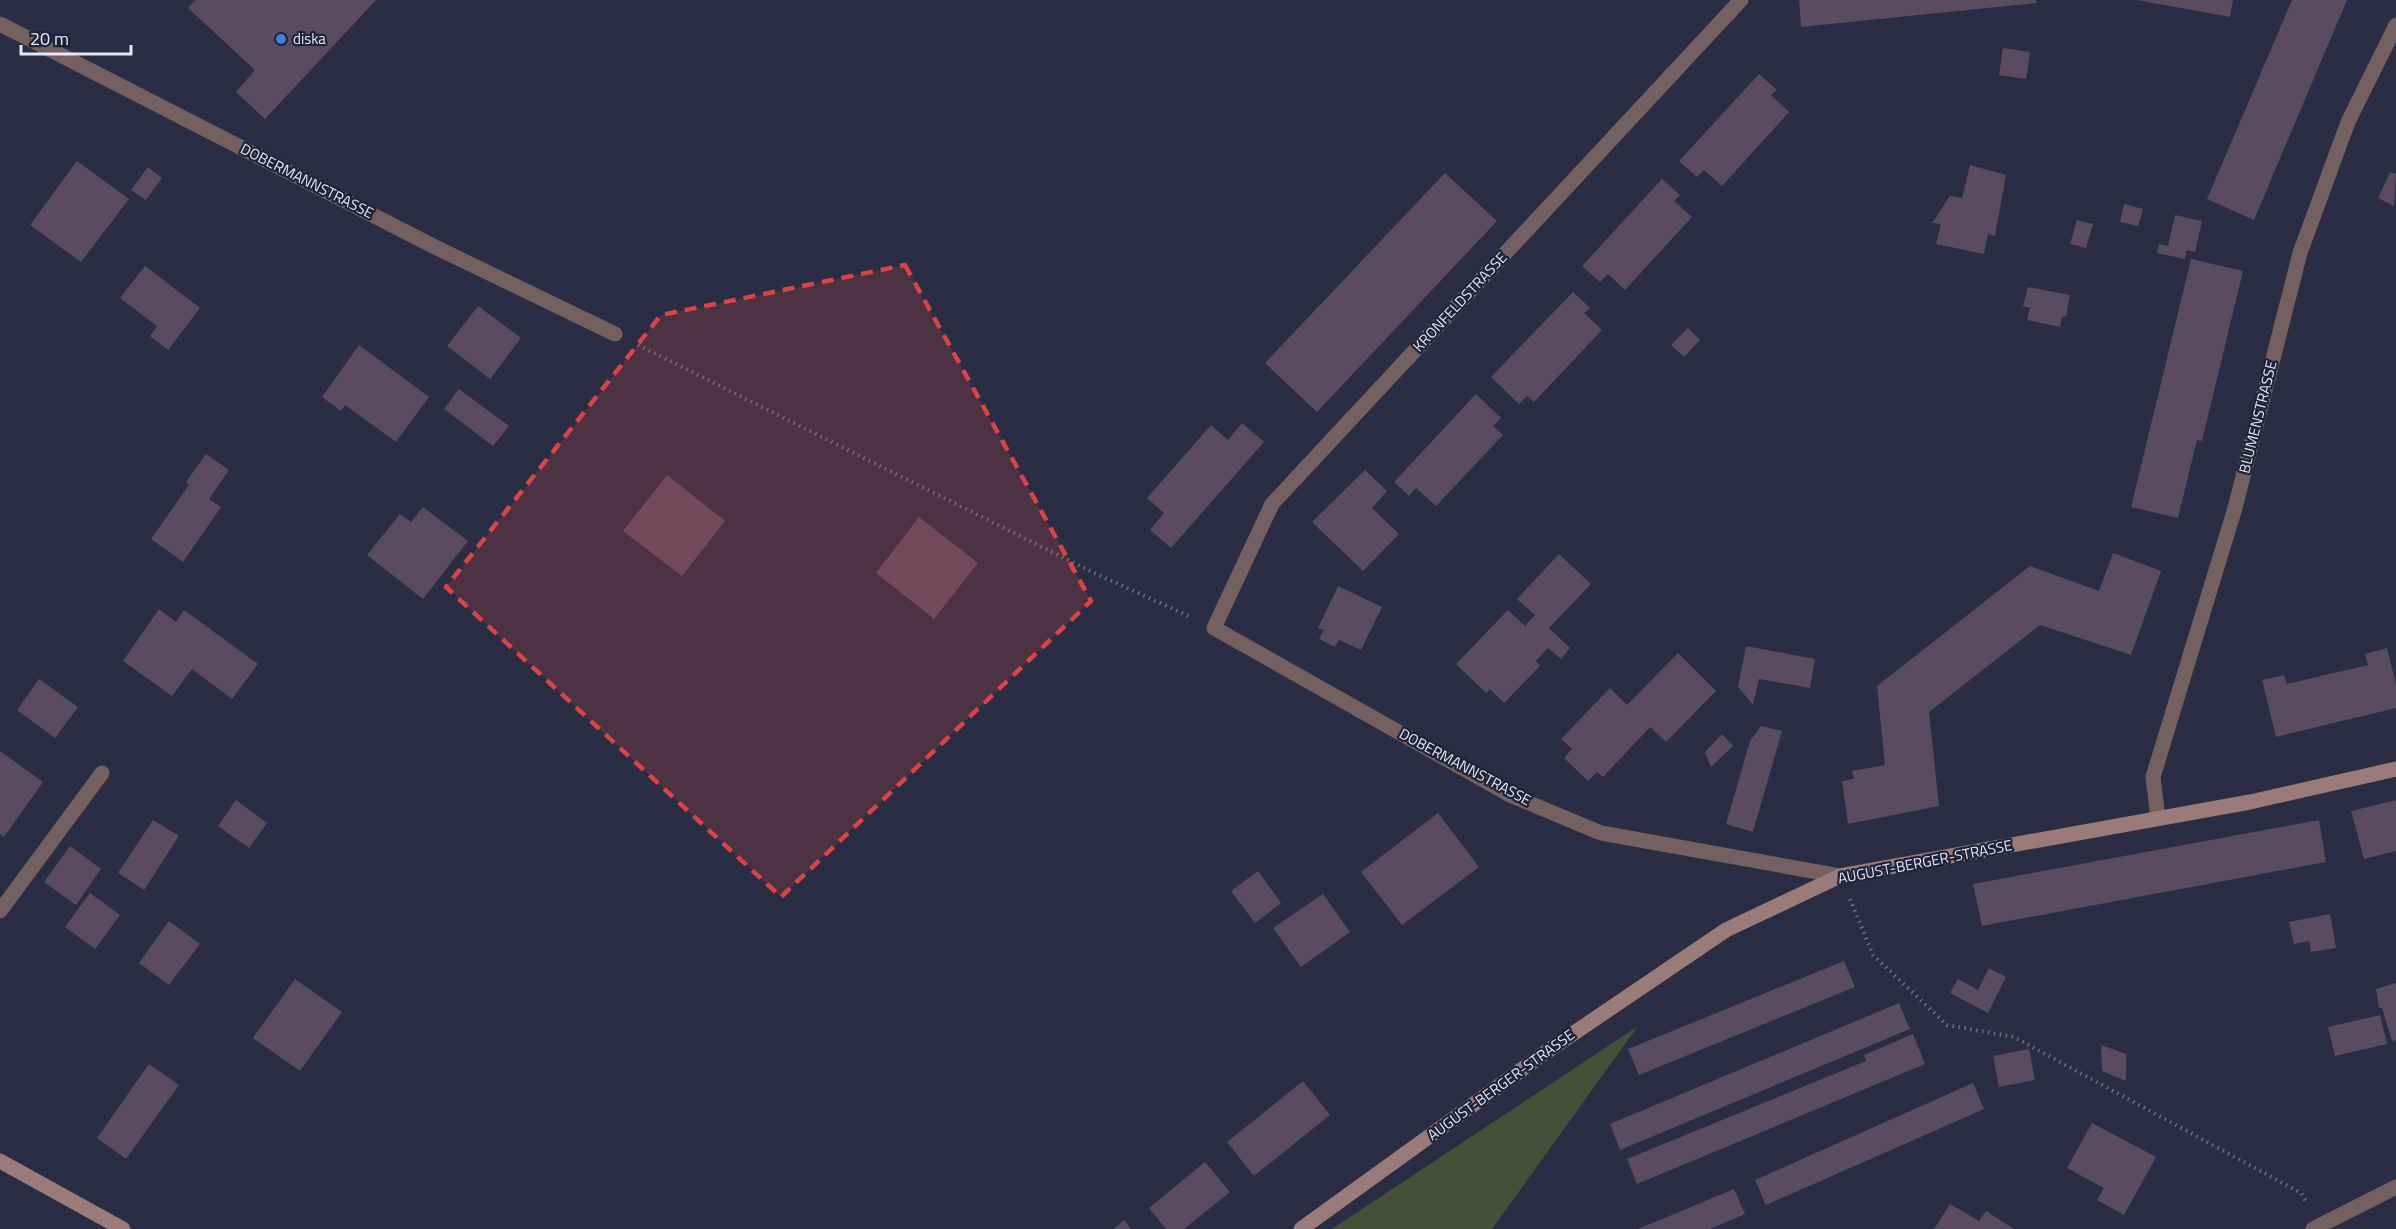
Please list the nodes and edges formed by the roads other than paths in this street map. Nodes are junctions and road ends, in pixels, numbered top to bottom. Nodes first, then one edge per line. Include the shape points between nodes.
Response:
1 (1741, 0) edge
2 (0, 24) edge
3 (2396, 25) edge
4 (615, 334) road end
5 (1214, 628) joint
6 (2396, 769) edge
7 (102, 772) dead end
8 (2158, 818) junction
9 (1840, 876) junction
10 (0, 911) edge
11 (0, 1161) edge
12 (2396, 1186) edge
13 (2316, 1227) edge
14 (123, 1229) edge
15 (1301, 1229) edge

1 - 5 street, KRONFELDSTRASSE via 1272,504
2 - 4 street, DOBERMANNSTRASSE via 435,247
3 - 8 street, BLUMENSTRASSE via 2348,122 2300,253 2235,508 2153,777
5 - 9 street, DOBERMANNSTRASSE via 1510,795 1601,833
6 - 8 street, AUGUST-BERGER-STRASSE
7 - 10 street
8 - 9 street, AUGUST-BERGER-STRASSE
9 - 15 street, AUGUST-BERGER-STRASSE via 1726,930 1546,1052
11 - 14 street
12 - 13 street

